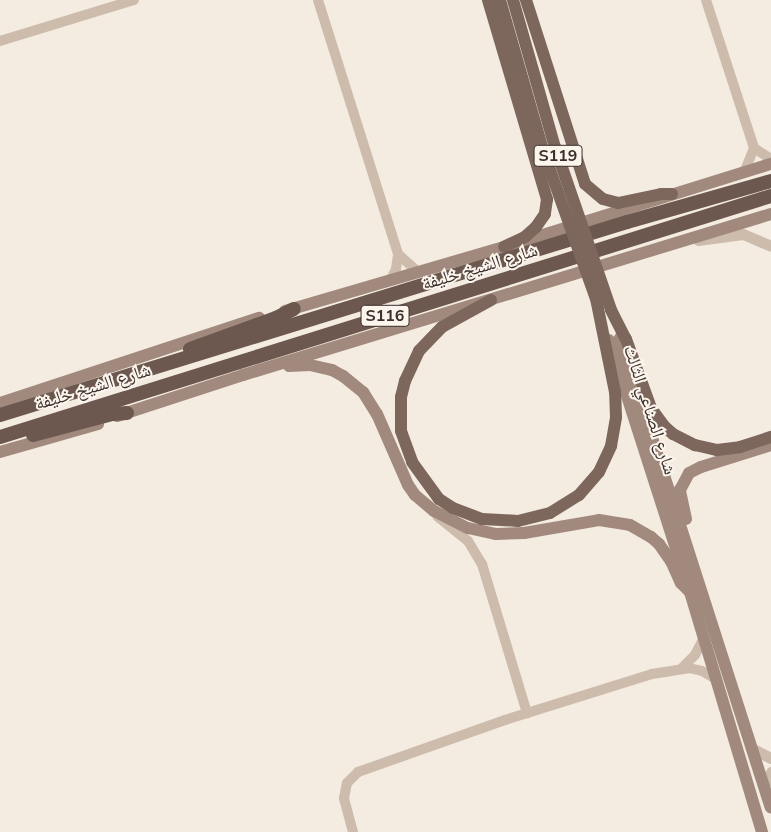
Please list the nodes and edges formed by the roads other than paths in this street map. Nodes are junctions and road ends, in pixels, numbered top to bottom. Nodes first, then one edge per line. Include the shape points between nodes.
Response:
1 (134, 0) edge
2 (318, 0) edge
3 (488, 0) edge
4 (500, 0) edge
5 (513, 0) edge
6 (526, 0) edge
7 (706, 0) edge
8 (0, 41) edge
9 (754, 148) junction
10 (771, 159) edge
11 (771, 164) edge
12 (744, 173) junction
13 (771, 181) edge
14 (672, 194) junction
15 (771, 196) edge
16 (771, 214) edge
17 (689, 241) junction
18 (771, 246) edge
19 (504, 247) junction
20 (398, 254) junction
21 (418, 272) junction
22 (390, 281) junction
23 (490, 300) junction
24 (294, 309) junction
25 (155, 369) junction
26 (243, 375) junction
27 (628, 384) junction
28 (0, 403) edge
29 (127, 412) junction
30 (0, 416) edge
31 (0, 437) edge
32 (771, 437) edge
33 (0, 442) edge
34 (771, 445) edge
35 (0, 452) edge
36 (434, 511) junction
37 (687, 549) junction
38 (690, 592) junction
39 (703, 639) junction
40 (682, 668) junction
41 (714, 678) junction
42 (528, 713) junction
43 (753, 749) junction
44 (771, 758) edge
45 (771, 772) edge
46 (764, 786) junction
47 (771, 807) edge
48 (353, 832) edge
49 (762, 832) edge

1 - 8 street
2 - 20 street
3 - 19 main road via 547,199 545,214 536,227 525,237
4 - 27 main road, S119, bridge via 544,153
5 - 27 main road, S119, bridge via 555,147 611,310 626,339
6 - 14 main road via 585,184 596,195 618,203
7 - 9 street
9 - 10 street
9 - 12 street
11 - 12 main road
12 - 14 main road
13 - 25 highway, شارع الشيخ خليفة / S116 via 627,222
14 - 19 main road
15 - 31 highway, شارع الشيخ خليفة / S116
16 - 17 main road
17 - 18 street via 743,234
17 - 23 main road
19 - 21 main road
20 - 21 street
20 - 22 street
21 - 22 main road
22 - 24 main road
23 - 26 main road
23 - 27 main road via 442,327 430,338 419,351 405,380 400,414 406,447 422,477 439,499 467,514 498,521 534,518 565,505 591,484 606,459
24 - 25 highway via 184,351
24 - 28 main road via 238,324
25 - 30 highway, شارع الشيخ خليفة / S116
26 - 29 main road
26 - 36 main road via 310,365 332,370 354,383 377,414 408,485
27 - 32 main road via 664,426 696,445 729,449
27 - 37 main road, شارع الصناعي الثالث
27 - 38 main road, شارع الصناعي الثالث
29 - 33 highway
29 - 35 main road via 77,431
34 - 37 main road via 695,469 685,478 680,490 688,530
36 - 38 main road via 468,528 496,534 524,534 599,520 630,525 659,544 681,583
36 - 42 street via 468,542 482,564
37 - 43 main road, شارع الصناعي الثالث
38 - 39 main road, شارع الصناعي الثالث
39 - 40 street via 695,655
39 - 41 main road, شارع الصناعي الثالث
40 - 41 street via 702,671
40 - 42 street via 652,674
41 - 49 main road, شارع الصناعي الثالث
42 - 48 street via 358,772 347,783 344,798
43 - 44 street
43 - 46 main road, شارع الصناعي الثالث
45 - 46 street
46 - 47 main road, شارع الصناعي الثالث

